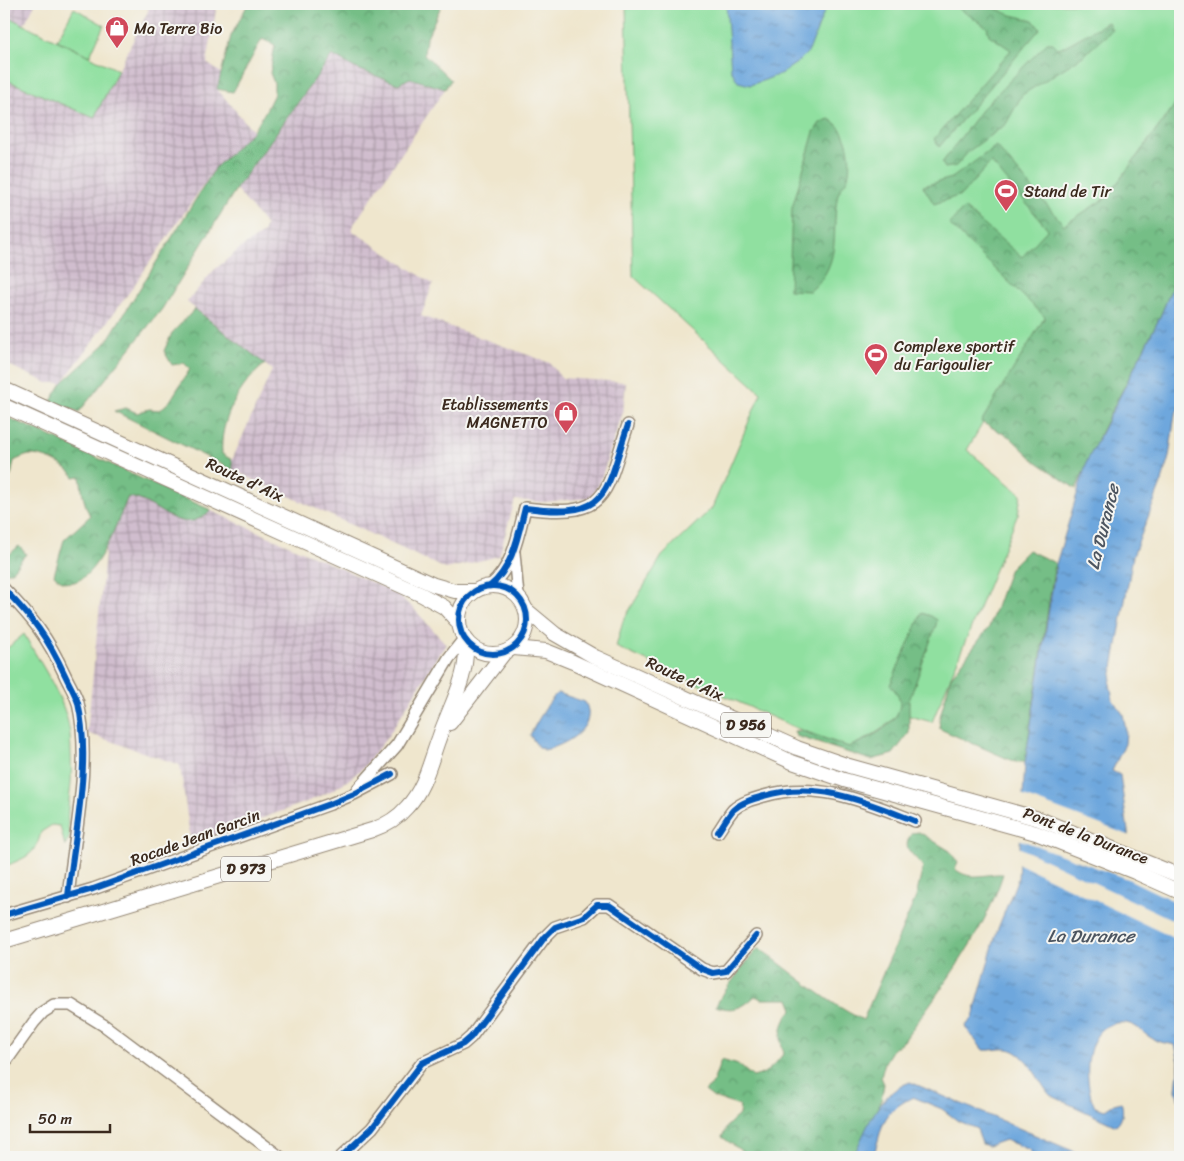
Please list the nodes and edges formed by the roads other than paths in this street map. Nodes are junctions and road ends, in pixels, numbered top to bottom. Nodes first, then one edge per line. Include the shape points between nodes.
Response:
1 (4, 389) edge
2 (4, 406) edge
3 (628, 425) dead end
4 (514, 548) junction
5 (490, 586) junction
6 (4, 588) edge
7 (474, 591) junction
8 (518, 596) junction
9 (526, 610) junction
10 (458, 622) junction
11 (466, 641) junction
12 (509, 651) junction
13 (439, 737) junction
14 (392, 774) dead end
15 (354, 794) junction
16 (982, 802) joint
17 (978, 816) joint
18 (915, 821) dead end
19 (718, 832) dead end
20 (1180, 876) edge
21 (1178, 891) edge
22 (68, 896) junction
23 (4, 916) edge
24 (756, 936) dead end
25 (4, 941) edge
26 (4, 1064) edge
27 (280, 1157) edge
28 (341, 1157) edge

1 - 7 main road, Route d'Aix via 434,585 455,591
2 - 10 main road, Route d'Aix via 429,598 444,607
3 - 4 street via 600,499 579,510 525,508
4 - 5 street via 502,574
4 - 8 street
5 - 7 main road
5 - 8 main road via 505,588
6 - 22 street via 32,617 53,649 77,700 81,720 82,785
7 - 10 main road via 462,604
8 - 9 main road
9 - 12 main road via 528,618 524,635
9 - 16 main road, Route d'Aix / D 956 via 555,634 595,657 797,748 848,766
10 - 11 main road
11 - 12 main road via 487,655
11 - 13 main road, D 973 via 461,687
11 - 15 street via 448,658 397,745
12 - 13 main road, D 973
12 - 17 main road, Route d'Aix / D 956 via 546,651 815,771
13 - 25 main road, D 973 via 430,767 416,795 396,819 385,825 154,898
14 - 15 street, Rocade Jean Garcin / D 973
15 - 22 street, Rocade Jean Garcin / D 973
16 - 20 main road, Pont de la Durance / D 956 via 1065,829
17 - 21 main road, Pont de la Durance / D 956 via 1054,840
18 - 19 street via 848,795 805,789 771,793 748,801 734,810
22 - 23 street, Rocade Jean Garcin / D 973
24 - 28 street via 726,971 713,973 702,969 610,905 597,905 578,920 555,927 471,1037 422,1063 384,1114
26 - 27 street via 43,1012 54,1005 71,1005 105,1026

